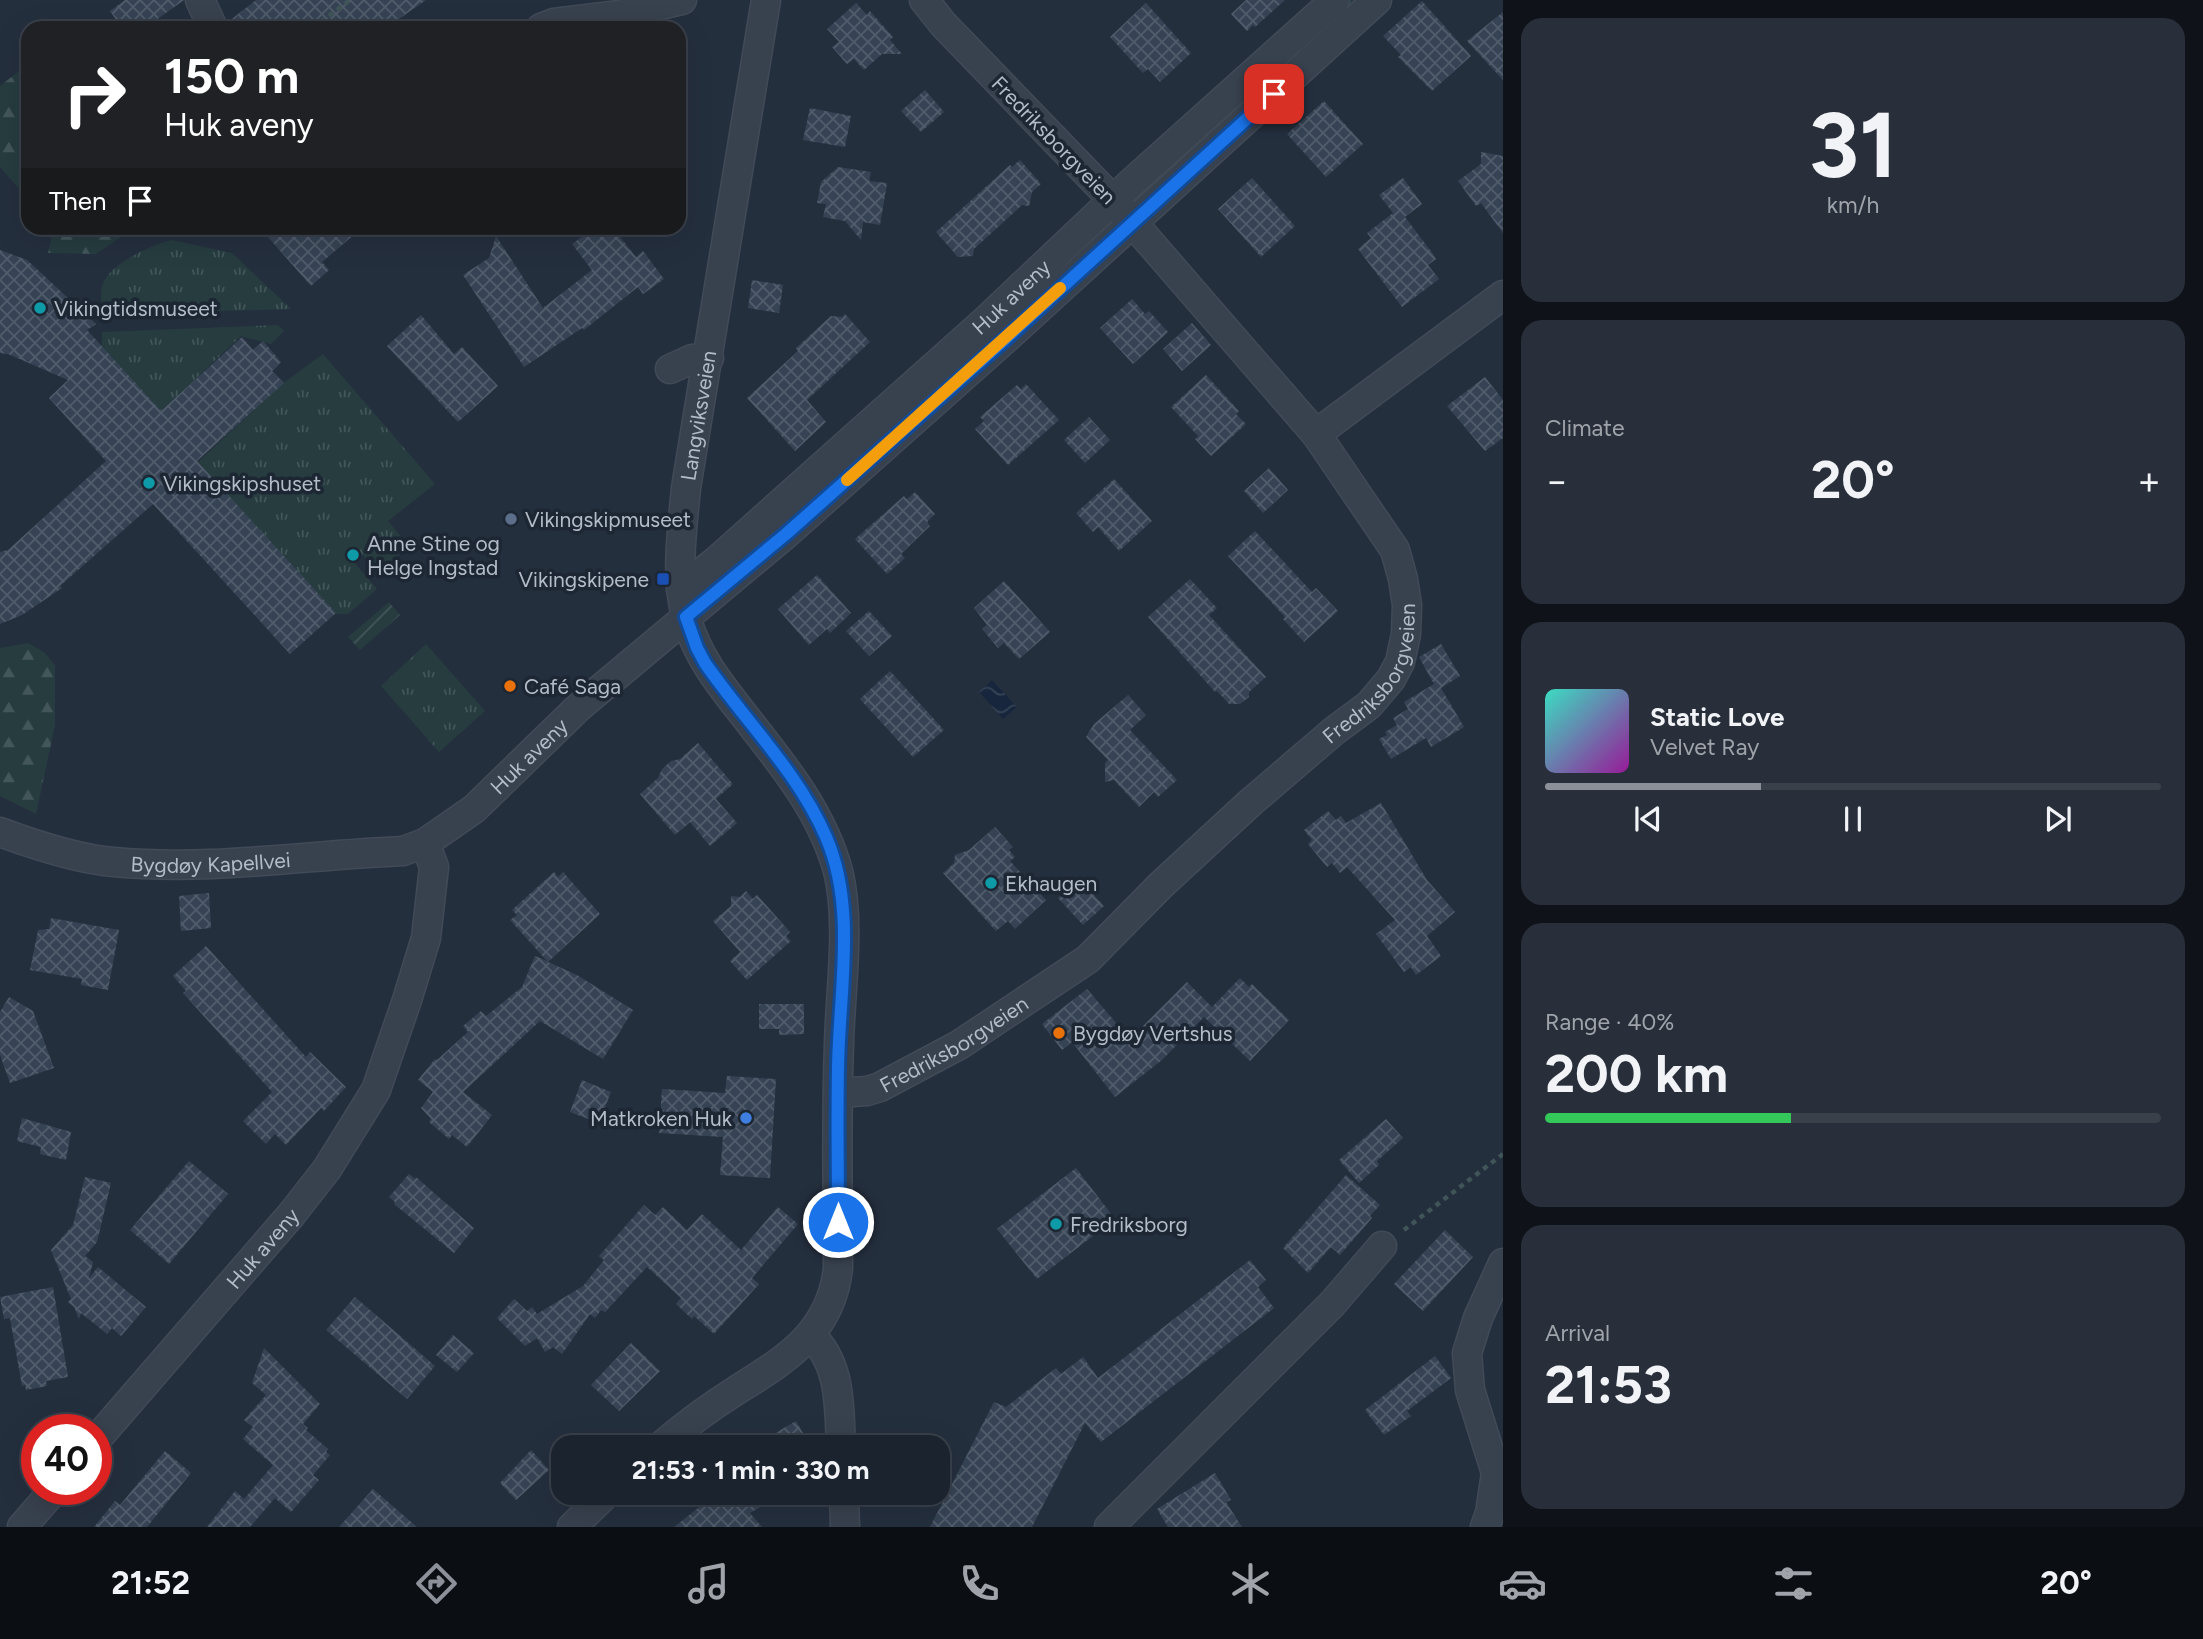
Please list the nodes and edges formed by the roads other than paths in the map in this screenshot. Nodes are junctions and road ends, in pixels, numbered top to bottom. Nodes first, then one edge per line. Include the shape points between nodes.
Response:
1 (200, 0) edge
2 (679, 0) edge
3 (766, 0) edge
4 (924, 0) edge
5 (1335, 0) edge
6 (1377, 0) edge
7 (210, 21) edge
8 (570, 21) edge
9 (1113, 200) junction
10 (1132, 222) junction
11 (1503, 295) edge
12 (709, 358) junction
13 (670, 369) dead end
14 (1316, 434) junction
15 (681, 590) junction
16 (686, 617) junction
17 (0, 832) edge
18 (425, 843) junction
19 (838, 1093) junction
20 (1382, 1246) road end
21 (1503, 1263) edge
22 (810, 1335) junction
23 (112, 1422) edge
24 (676, 1435) edge
25 (840, 1435) edge
26 (1499, 1476) edge
27 (41, 1505) edge
28 (595, 1505) edge
29 (844, 1505) edge
30 (22, 1527) edge
31 (572, 1527) edge
32 (845, 1527) edge
33 (1108, 1527) edge
34 (1485, 1527) edge

1 - 7 street
2 - 8 street
3 - 12 street, Langviksveien
4 - 9 street, Fredriksborgveien
5 - 9 street, Huk aveny
6 - 10 street, Huk aveny
9 - 10 street, Fredriksborgveien
9 - 15 street, Huk aveny via 984,322
10 - 14 street, Fredriksborgveien
10 - 16 street, Huk aveny via 786,534
11 - 14 street
12 - 13 street via 692,359
12 - 15 street, Langviksveien via 686,488
14 - 19 street, Fredriksborgveien via 1395,551 1407,605 1405,648 1391,679 1369,705 1183,863 1088,959 959,1045 880,1087
15 - 16 street, Langviksveien
16 - 18 street, Huk aveny via 580,706 474,810
16 - 19 street, Langviksveien via 705,663 792,777 817,817 835,860 843,909
17 - 18 street, Bygdøy Kapellvei via 112,862 195,865 403,851
18 - 23 street, Huk aveny via 434,867 426,938 376,1090 327,1169 291,1215
19 - 22 street, Langviksveien via 836,1288
20 - 33 street via 1333,1303
21 - 26 street via 1467,1353 1470,1390
22 - 24 street via 781,1362
22 - 25 street via 825,1352 837,1382
26 - 34 street
27 - 30 street
28 - 31 street
29 - 32 street

